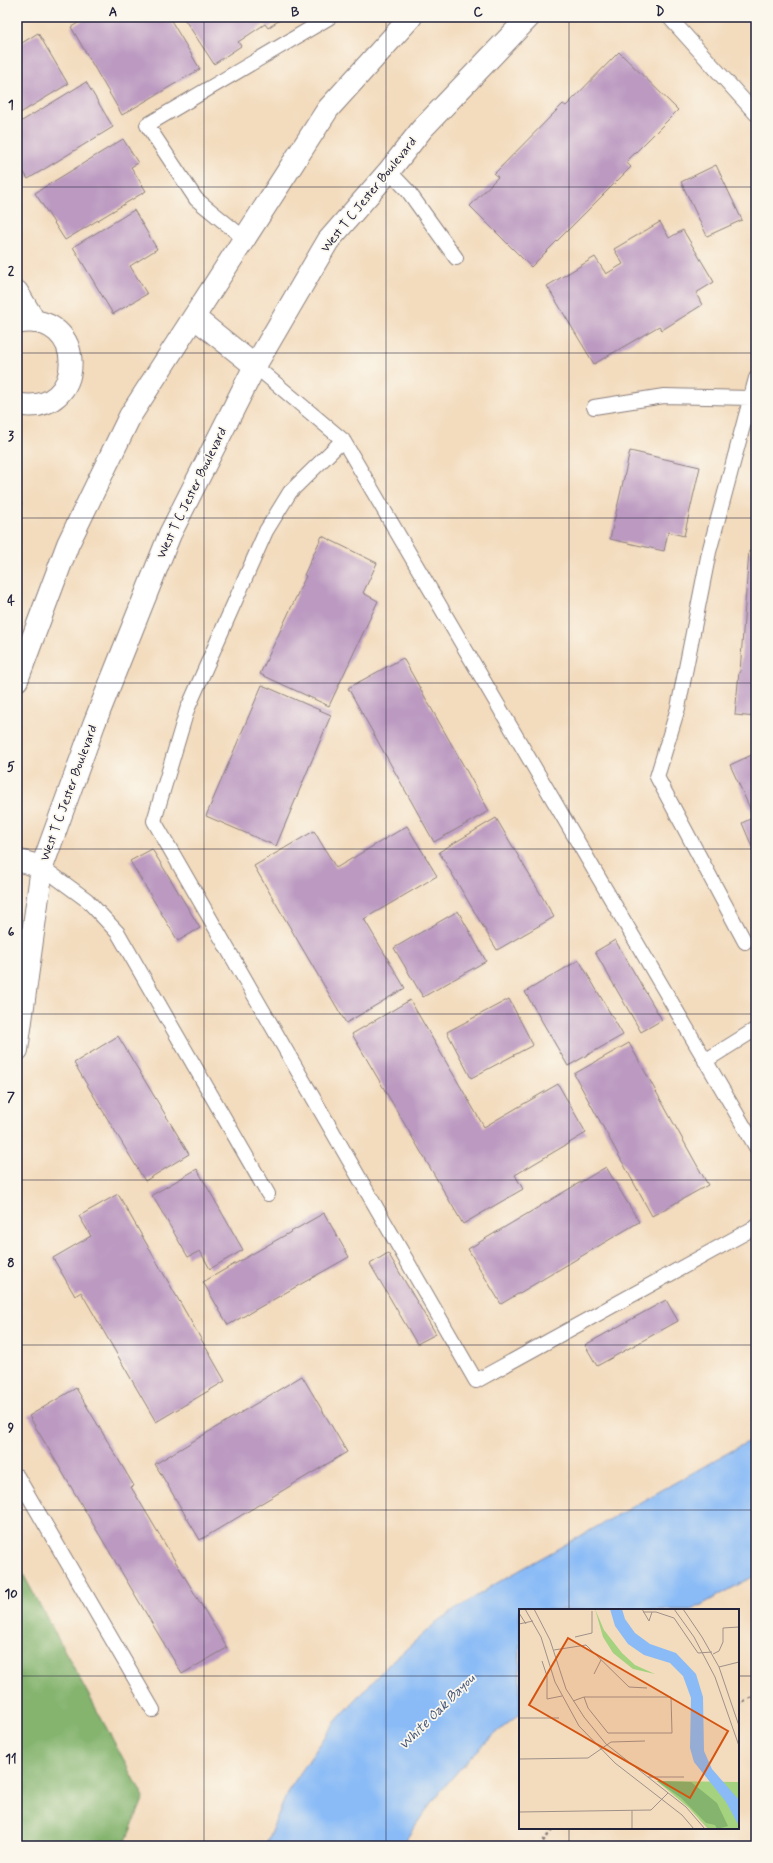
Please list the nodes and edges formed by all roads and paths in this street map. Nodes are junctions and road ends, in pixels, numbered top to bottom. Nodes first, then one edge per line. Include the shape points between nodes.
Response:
1 (330, 17) edge
2 (411, 17) edge
3 (529, 17) edge
4 (669, 17) edge
5 (756, 114) edge
6 (389, 171) junction
7 (245, 239) junction
8 (456, 258) dead end
9 (17, 292) edge
10 (194, 318) junction
11 (26, 322) edge
12 (255, 366) junction
13 (756, 378) edge
14 (750, 398) junction
15 (17, 404) edge
16 (594, 407) dead end
17 (343, 440) junction
18 (17, 680) edge
19 (17, 860) edge
20 (42, 867) junction
21 (745, 942) dead end
22 (756, 1030) edge
23 (17, 1050) edge
24 (705, 1061) junction
25 (756, 1147) edge
26 (268, 1194) dead end
27 (756, 1224) edge
28 (17, 1476) edge
29 (756, 1695) edge
30 (739, 1704) edge
31 (153, 1710) dead end
32 (553, 1829) edge
33 (539, 1846) edge

1 - 7 lane via 147,125 196,199
2 - 7 main road via 328,109
3 - 6 main road, West T C Jester Boulevard via 422,129
4 - 5 lane
6 - 8 lane via 408,191
6 - 12 main road, West T C Jester Boulevard via 328,241
7 - 10 main road
9 - 11 main road
10 - 12 main road
10 - 18 main road via 130,416 68,544
11 - 15 main road via 45,324 59,333 69,347 72,363 69,380 60,394 46,403 29,407
12 - 17 lane
12 - 20 main road, West T C Jester Boulevard via 170,534 94,724
13 - 14 lane
14 - 16 lane via 664,396
14 - 21 lane via 709,552 678,708 657,777
17 - 24 lane
17 - 27 lane via 290,492 266,531 187,710 154,821 476,1381
19 - 20 main road
20 - 23 main road, West T C Jester Boulevard
20 - 26 lane via 87,900 118,933
22 - 24 lane
24 - 25 lane
28 - 31 lane
29 - 30 path
32 - 33 path

